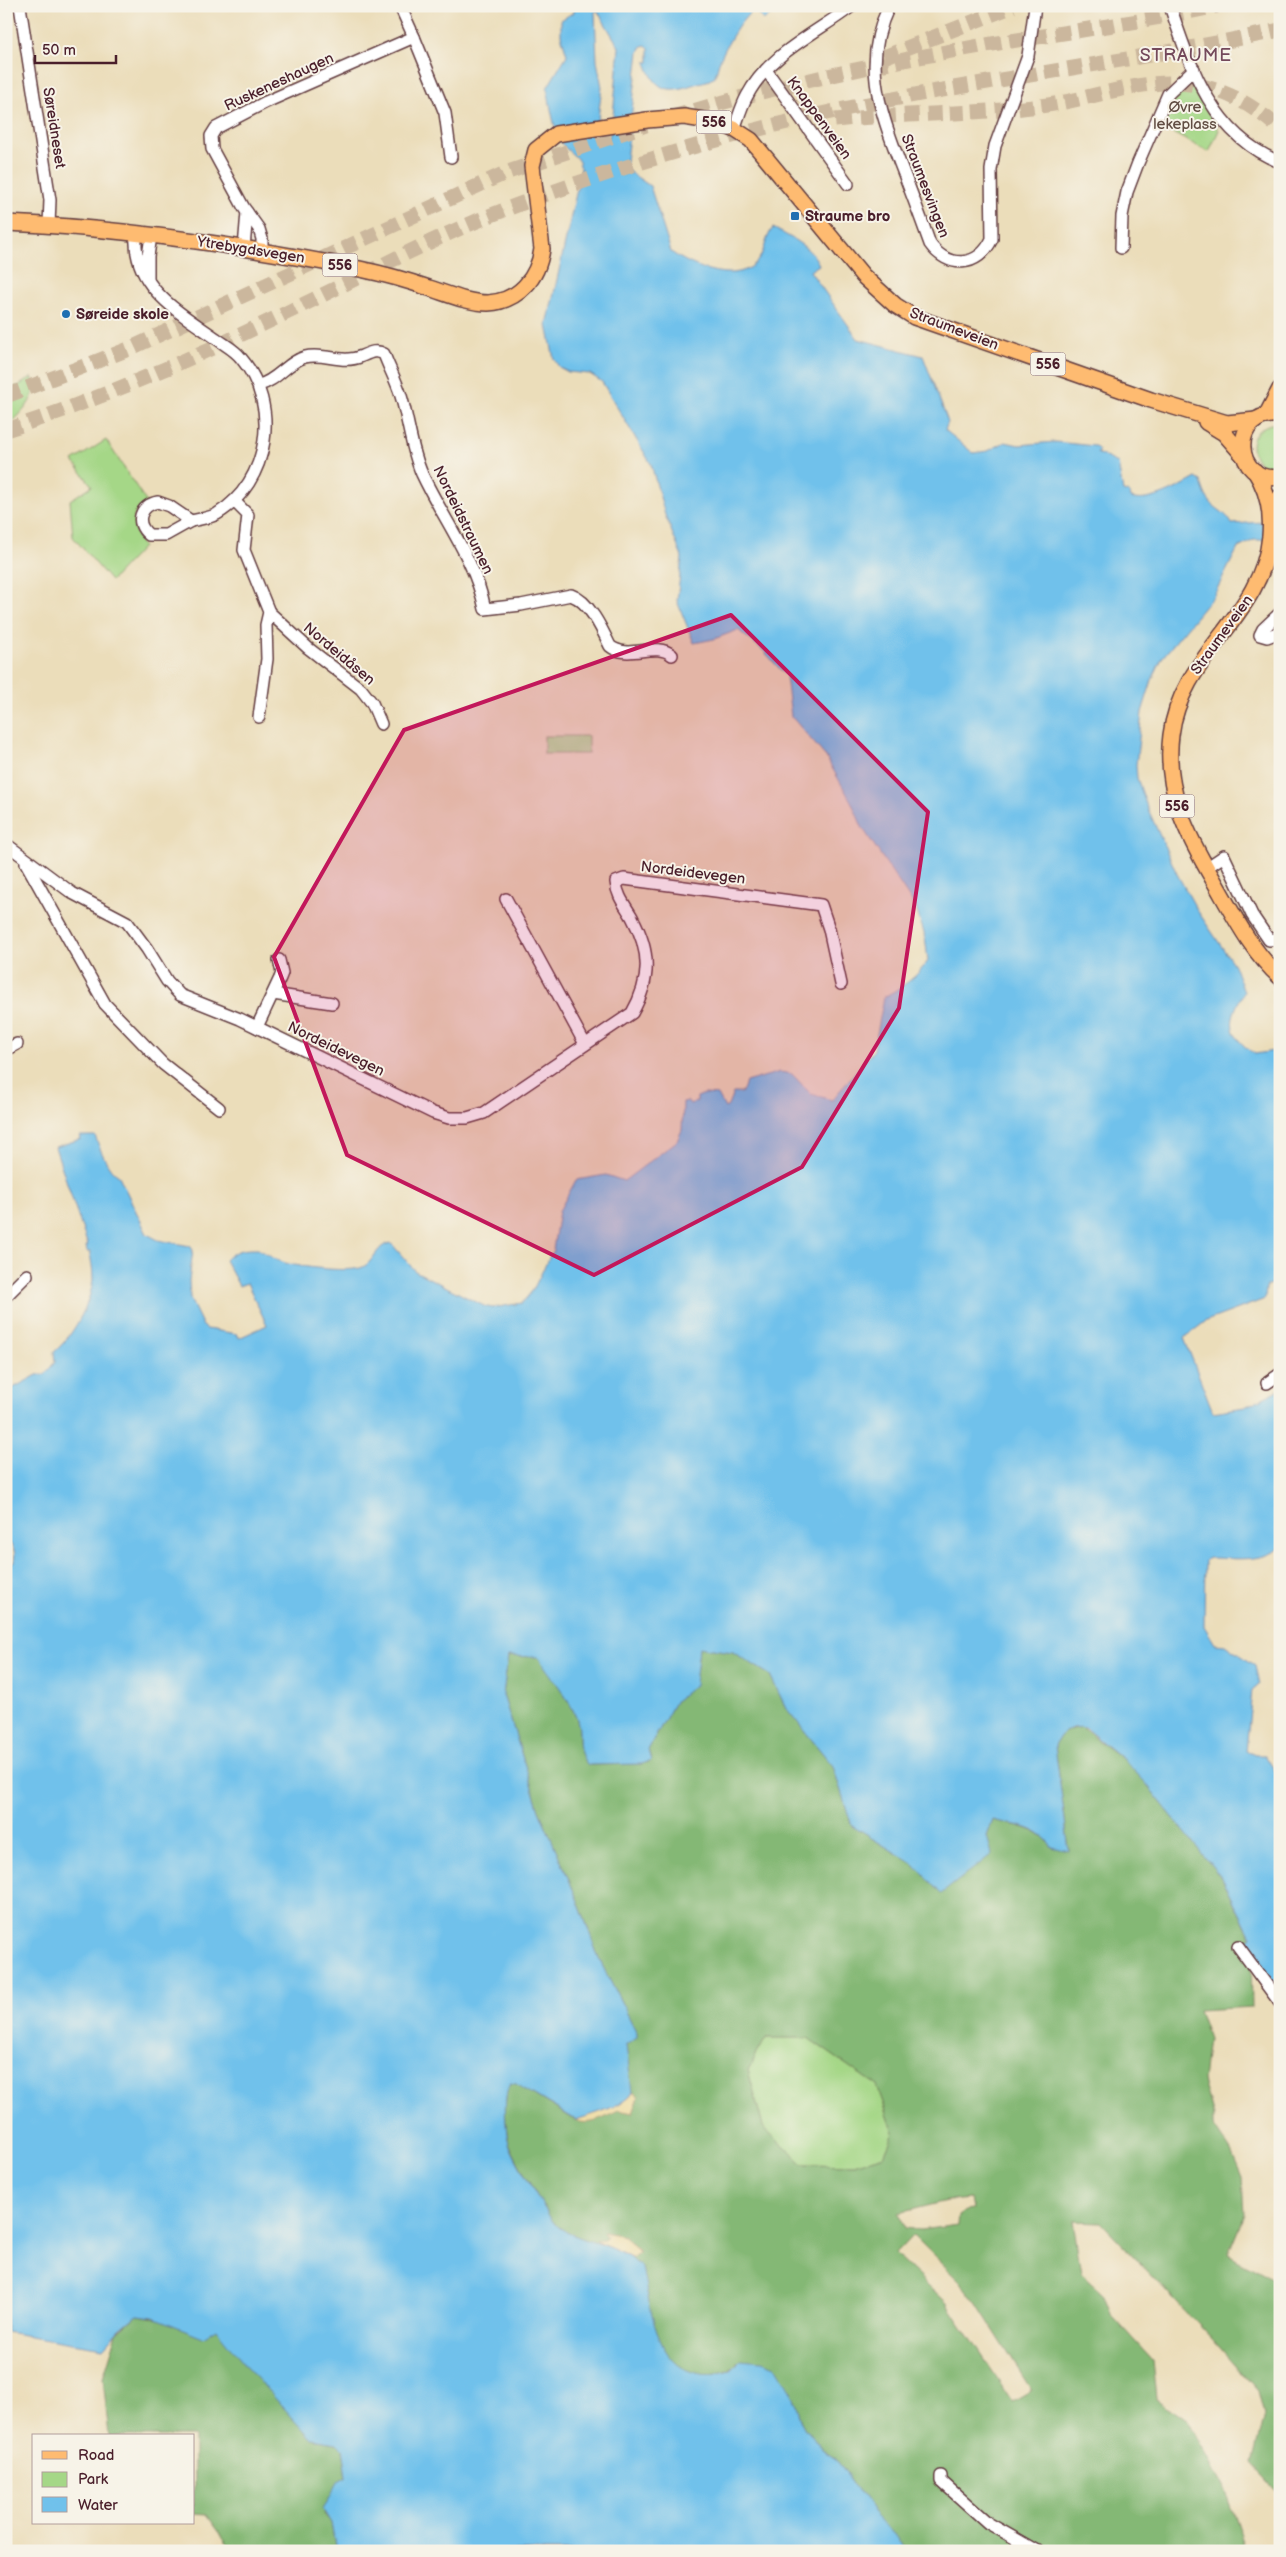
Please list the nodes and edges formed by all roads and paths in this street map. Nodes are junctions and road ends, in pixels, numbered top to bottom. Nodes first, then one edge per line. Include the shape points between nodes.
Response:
1 (20, 6) edge
2 (400, 6) edge
3 (852, 6) edge
4 (889, 6) edge
5 (1035, 6) edge
6 (1170, 6) edge
7 (414, 37) junction
8 (1194, 69) junction
9 (766, 70) junction
10 (734, 129) junction
11 (536, 150) joint
12 (451, 157) dead end
13 (1279, 158) edge
14 (848, 184) dead end
15 (247, 212) junction
16 (6, 223) edge
17 (49, 224) junction
18 (136, 234) junction
19 (151, 236) junction
20 (244, 248) junction
21 (1121, 248) dead end
22 (262, 251) junction
23 (148, 281) junction
24 (259, 385) junction
25 (1280, 389) edge
26 (1183, 409) junction
27 (1267, 417) edge
28 (1244, 456) junction
29 (1255, 471) junction
30 (1280, 477) edge
31 (1280, 497) edge
32 (234, 501) junction
33 (1272, 515) junction
34 (191, 521) dead end
35 (269, 612) junction
36 (1280, 613) edge
37 (1280, 632) edge
38 (672, 655) dead end
39 (259, 717) dead end
40 (381, 724) dead end
41 (6, 844) edge
42 (24, 859) junction
43 (1206, 868) junction
44 (506, 899) dead end
45 (1274, 939) edge
46 (279, 960) dead end
47 (1280, 977) edge
48 (841, 984) dead end
49 (273, 994) junction
50 (332, 1003) dead end
51 (257, 1027) junction
52 (584, 1044) junction
53 (219, 1108) dead end
54 (27, 1275) dead end
55 (6, 1296) edge
56 (1280, 1374) edge
57 (1266, 1383) dead end
58 (1238, 1946) dead end
59 (1280, 2003) edge
60 (940, 2476) dead end
61 (1037, 2551) edge

1 - 17 street, Søreidneset via 48,184
2 - 7 street
3 - 9 street, Knappenveien via 779,56
4 - 5 street, Straumesvingen via 875,54 878,103 930,244 937,254 958,262 979,256 992,239 990,192 994,154 1028,56
6 - 8 street
7 - 12 street via 445,113
7 - 15 street, Ruskeneshaugen via 266,102 216,128 211,136 212,149
8 - 13 street via 1211,104 1231,132 1267,157
8 - 21 street via 1168,94 1138,163 1122,216
9 - 10 street, Knappenveien via 746,97
9 - 14 street, Knappenveien
10 - 11 main road, Straumeveien / 556 via 699,118 669,117 556,134
10 - 26 main road, Straumeveien / 556 via 751,140 863,276 895,305 944,328
11 - 22 main road, Ytrebygdsvegen / 556 via 532,179 542,249 540,261 527,285 499,301 476,302 389,275
15 - 20 street
15 - 22 street, Ruskeneshaugen via 259,229
16 - 17 main road, Ytrebygdsvegen / 556
17 - 18 main road, Ytrebygdsvegen / 556
18 - 19 main road, Ytrebygdsvegen / 556
18 - 23 street via 138,262
19 - 20 main road, Ytrebygdsvegen / 556
19 - 23 street
20 - 22 main road, Ytrebygdsvegen / 556
23 - 24 street via 168,305 241,356
24 - 32 street via 264,406 264,445 259,466
24 - 38 street, Nordeidstraumen via 305,357 350,361 380,351 401,395 422,474 465,552 485,609 571,595 585,605 615,651 660,650
25 - 27 main road
26 - 27 main road, Straumeveien / 556 via 1227,422
26 - 28 main road, Straumeveien / 556 via 1224,433
27 - 28 main road via 1244,436
28 - 29 main road, 556
29 - 30 main road via 1268,477
29 - 33 main road, Straumeveien / 556
31 - 33 main road, Straumeveien / 556
32 - 34 street via 215,515
32 - 35 street, Nordeidåsen via 248,515 244,550
33 - 43 main road, Straumeveien / 556 via 1266,561 1253,593 1187,684 1171,734 1170,770 1175,802
35 - 39 street, Nordeidåsen
35 - 40 street, Nordeidåsen via 308,648 361,689 372,703
36 - 37 street, Straumeveien via 1260,635 1267,637
41 - 42 street, Nordeidevegen
42 - 51 street, Nordeidevegen via 72,893 127,922 180,996
42 - 53 street, Nordeidevegen via 105,1004 163,1064
43 - 45 street via 1224,856 1241,896
43 - 47 main road, Straumeveien / 556 via 1256,950
44 - 52 street
46 - 49 street via 282,973
48 - 52 street, Nordeidevegen via 821,905 624,879 616,882 616,892 633,919 646,953 647,975 642,995 632,1013
49 - 50 street, Nordeidevegen
49 - 51 street
51 - 52 street, Nordeidevegen via 449,1118 467,1118 484,1113
54 - 55 street
56 - 57 street
58 - 59 street
60 - 61 street via 940,2481 988,2523

